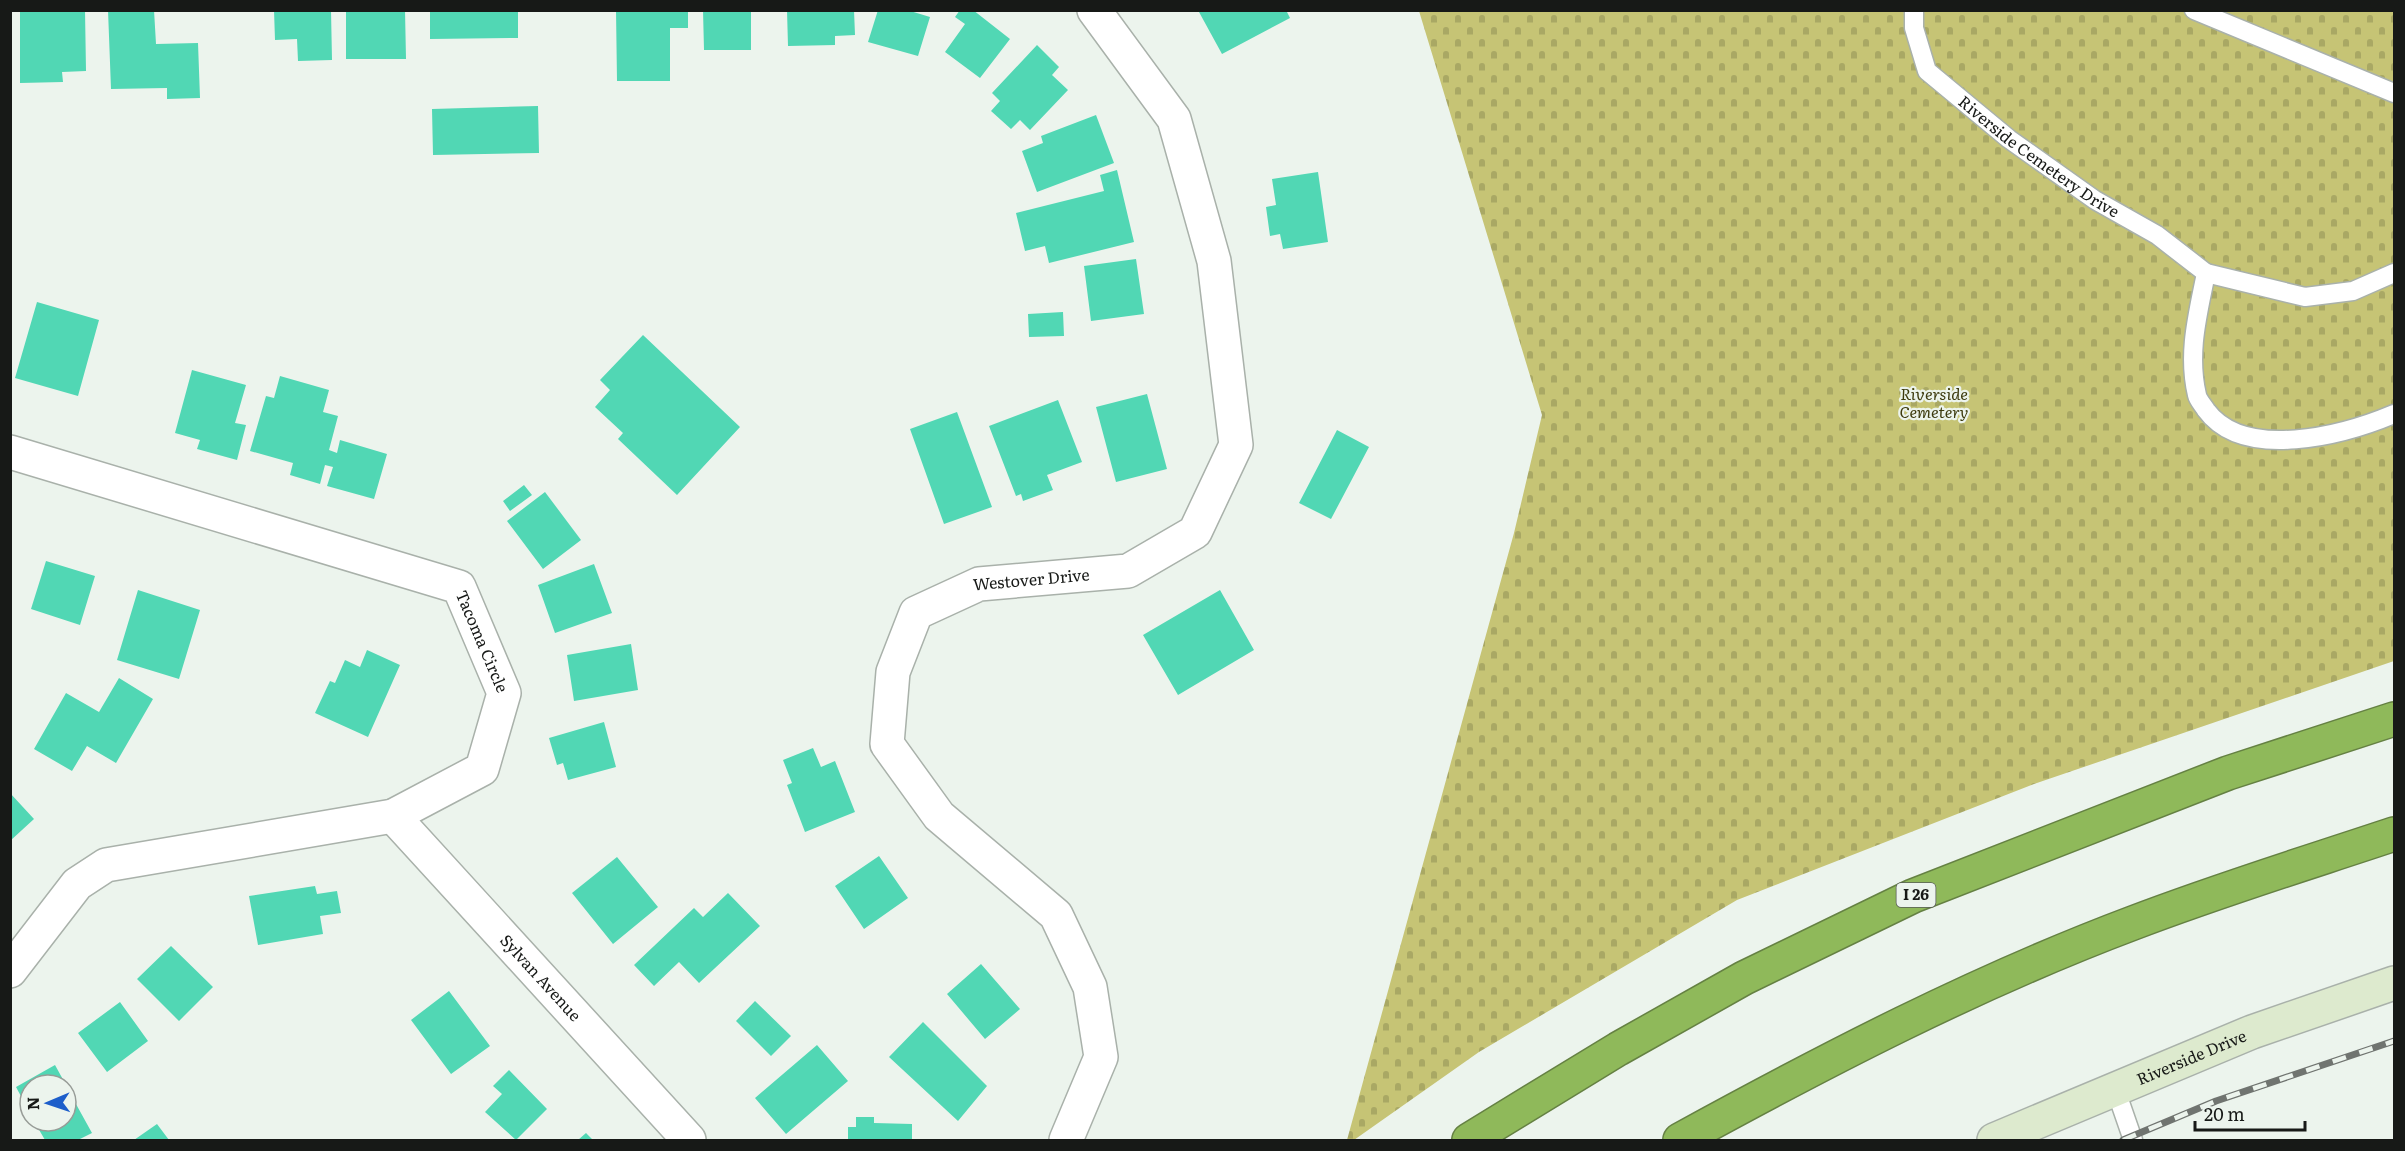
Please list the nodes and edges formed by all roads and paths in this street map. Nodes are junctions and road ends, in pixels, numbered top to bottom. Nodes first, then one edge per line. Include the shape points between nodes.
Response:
1 (1094, 10) edge
2 (1914, 10) edge
3 (2194, 10) edge
4 (2394, 93) edge
5 (2206, 273) junction
6 (2394, 273) edge
7 (2394, 414) edge
8 (10, 452) edge
9 (2394, 719) edge
10 (393, 816) junction
11 (2394, 834) edge
12 (10, 971) edge
13 (2394, 983) edge
14 (2115, 1088) junction
15 (689, 1140) edge
16 (1066, 1140) edge
17 (1469, 1140) edge
18 (1680, 1140) edge
19 (1994, 1140) edge
20 (2133, 1140) edge

1 - 16 street, Westover Drive via 1174,119 1214,261 1236,445 1195,532 1128,571 979,584 916,613 893,672 887,744 939,816 1056,915 1090,987 1101,1057
2 - 5 lane, Riverside Cemetery Drive via 1914,28 1927,71 2009,140 2095,200 2157,235
3 - 4 lane
5 - 6 lane, Riverside Cemetery Drive via 2305,297 2353,291
5 - 7 lane via 2191,350 2197,397 2216,423 2260,440 2309,438
8 - 10 street, Tacoma Circle via 459,587 504,693 482,770
9 - 17 highway, I 26 via 2228,773 1913,896 1744,978 1617,1049
10 - 12 street, Tacoma Circle via 106,864 77,884
10 - 15 street, Sylvan Avenue
11 - 18 highway via 2132,923 1956,997 1791,1079
13 - 14 main road, Riverside Drive via 2252,1032
14 - 19 main road, Riverside Drive
14 - 20 lane

